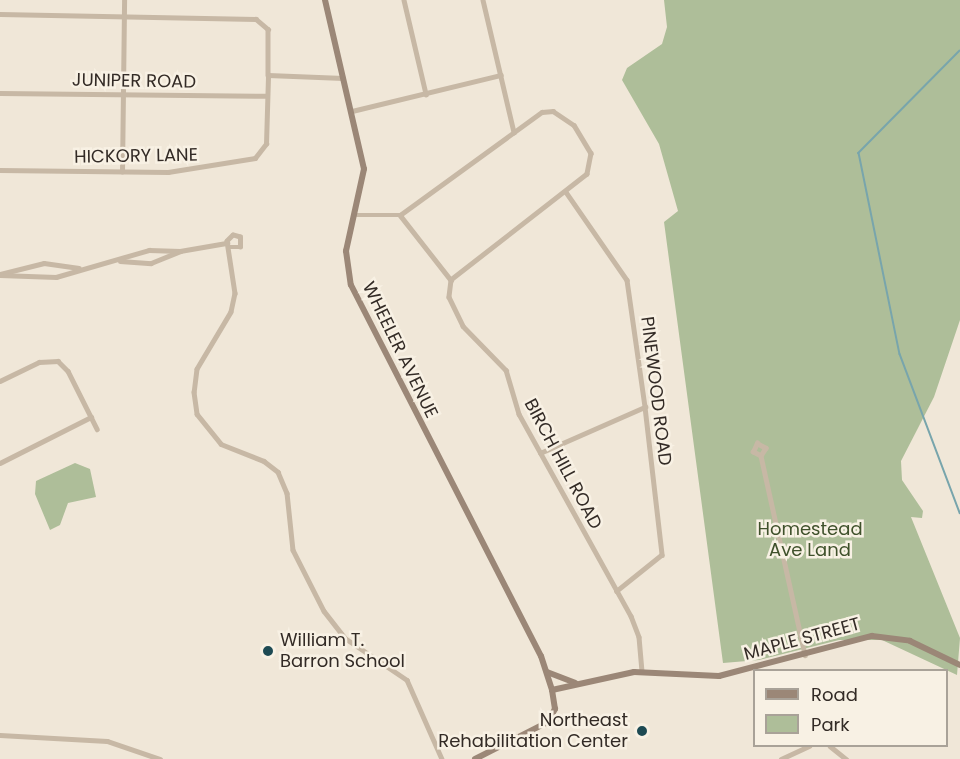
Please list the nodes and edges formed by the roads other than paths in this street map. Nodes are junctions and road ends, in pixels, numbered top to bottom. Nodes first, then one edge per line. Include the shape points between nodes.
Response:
1 (124, 0) edge
2 (325, 0) edge
3 (404, 0) edge
4 (483, 0) edge
5 (0, 14) edge
6 (124, 16) junction
7 (268, 75) junction
8 (501, 75) junction
9 (344, 78) junction
10 (0, 93) edge
11 (426, 93) junction
12 (123, 94) junction
13 (267, 96) junction
14 (352, 111) junction
15 (514, 132) junction
16 (0, 170) edge
17 (122, 172) junction
18 (566, 192) junction
19 (357, 215) junction
20 (400, 215) junction
21 (180, 251) junction
22 (120, 261) junction
23 (80, 268) junction
24 (0, 275) edge
25 (451, 280) junction
26 (0, 381) edge
27 (645, 407) junction
28 (91, 417) junction
29 (97, 429) dead end
30 (540, 453) junction
31 (762, 456) dead end
32 (0, 464) edge
33 (617, 591) junction
34 (806, 655) junction
35 (960, 665) edge
36 (642, 671) junction
37 (547, 672) junction
38 (578, 684) junction
39 (552, 690) junction
40 (0, 735) edge
41 (807, 747) edge
42 (831, 747) edge
43 (160, 759) edge
44 (442, 759) edge
45 (475, 759) edge
46 (781, 759) edge
47 (846, 759) edge

1 - 6 street
2 - 9 street, WHEELER AVENUE
3 - 11 street
4 - 8 street
5 - 6 street
6 - 7 street, HICKORY LANE via 260,20 268,32
6 - 12 street
7 - 9 street
7 - 13 street, HICKORY LANE
8 - 11 street
8 - 15 street
9 - 14 street, WHEELER AVENUE
10 - 12 street, JUNIPER ROAD
11 - 14 street
12 - 13 street, JUNIPER ROAD
12 - 17 street
13 - 17 street, HICKORY LANE via 266,144 255,158 187,171
14 - 19 street, WHEELER AVENUE via 364,169
15 - 18 street via 542,112 558,113 581,134 591,153 592,165
15 - 20 street
16 - 17 street, HICKORY LANE
18 - 25 street
18 - 27 street, PINEWOOD ROAD via 627,280
19 - 20 street
19 - 37 street, WHEELER AVENUE via 346,256 353,290
20 - 25 street
21 - 22 street via 149,250
21 - 22 street via 151,263
21 - 44 street via 228,245 234,298 197,369 197,414 221,444 264,461 278,472 287,493 291,544 324,611 345,638 407,680
22 - 23 street
23 - 24 street via 45,278
23 - 24 street via 44,263
25 - 30 street, BIRCH HILL ROAD via 448,293 455,312 476,343 506,370 516,407
26 - 28 street via 39,362 58,361 68,370
27 - 30 street
27 - 33 street, PINEWOOD ROAD via 662,555
28 - 29 street
28 - 32 street
30 - 33 street, BIRCH HILL ROAD
31 - 34 street
33 - 36 street, BIRCH HILL ROAD via 638,632
34 - 35 street, MAPLE STREET via 847,640 881,636 920,645
34 - 36 street, MAPLE STREET via 718,675
36 - 38 street, MAPLE STREET
37 - 38 street
37 - 39 street, WHEELER AVENUE
38 - 39 street, MAPLE STREET
39 - 45 street, WHEELER AVENUE via 555,709 548,722
40 - 43 street via 107,741
41 - 46 street
42 - 47 street

